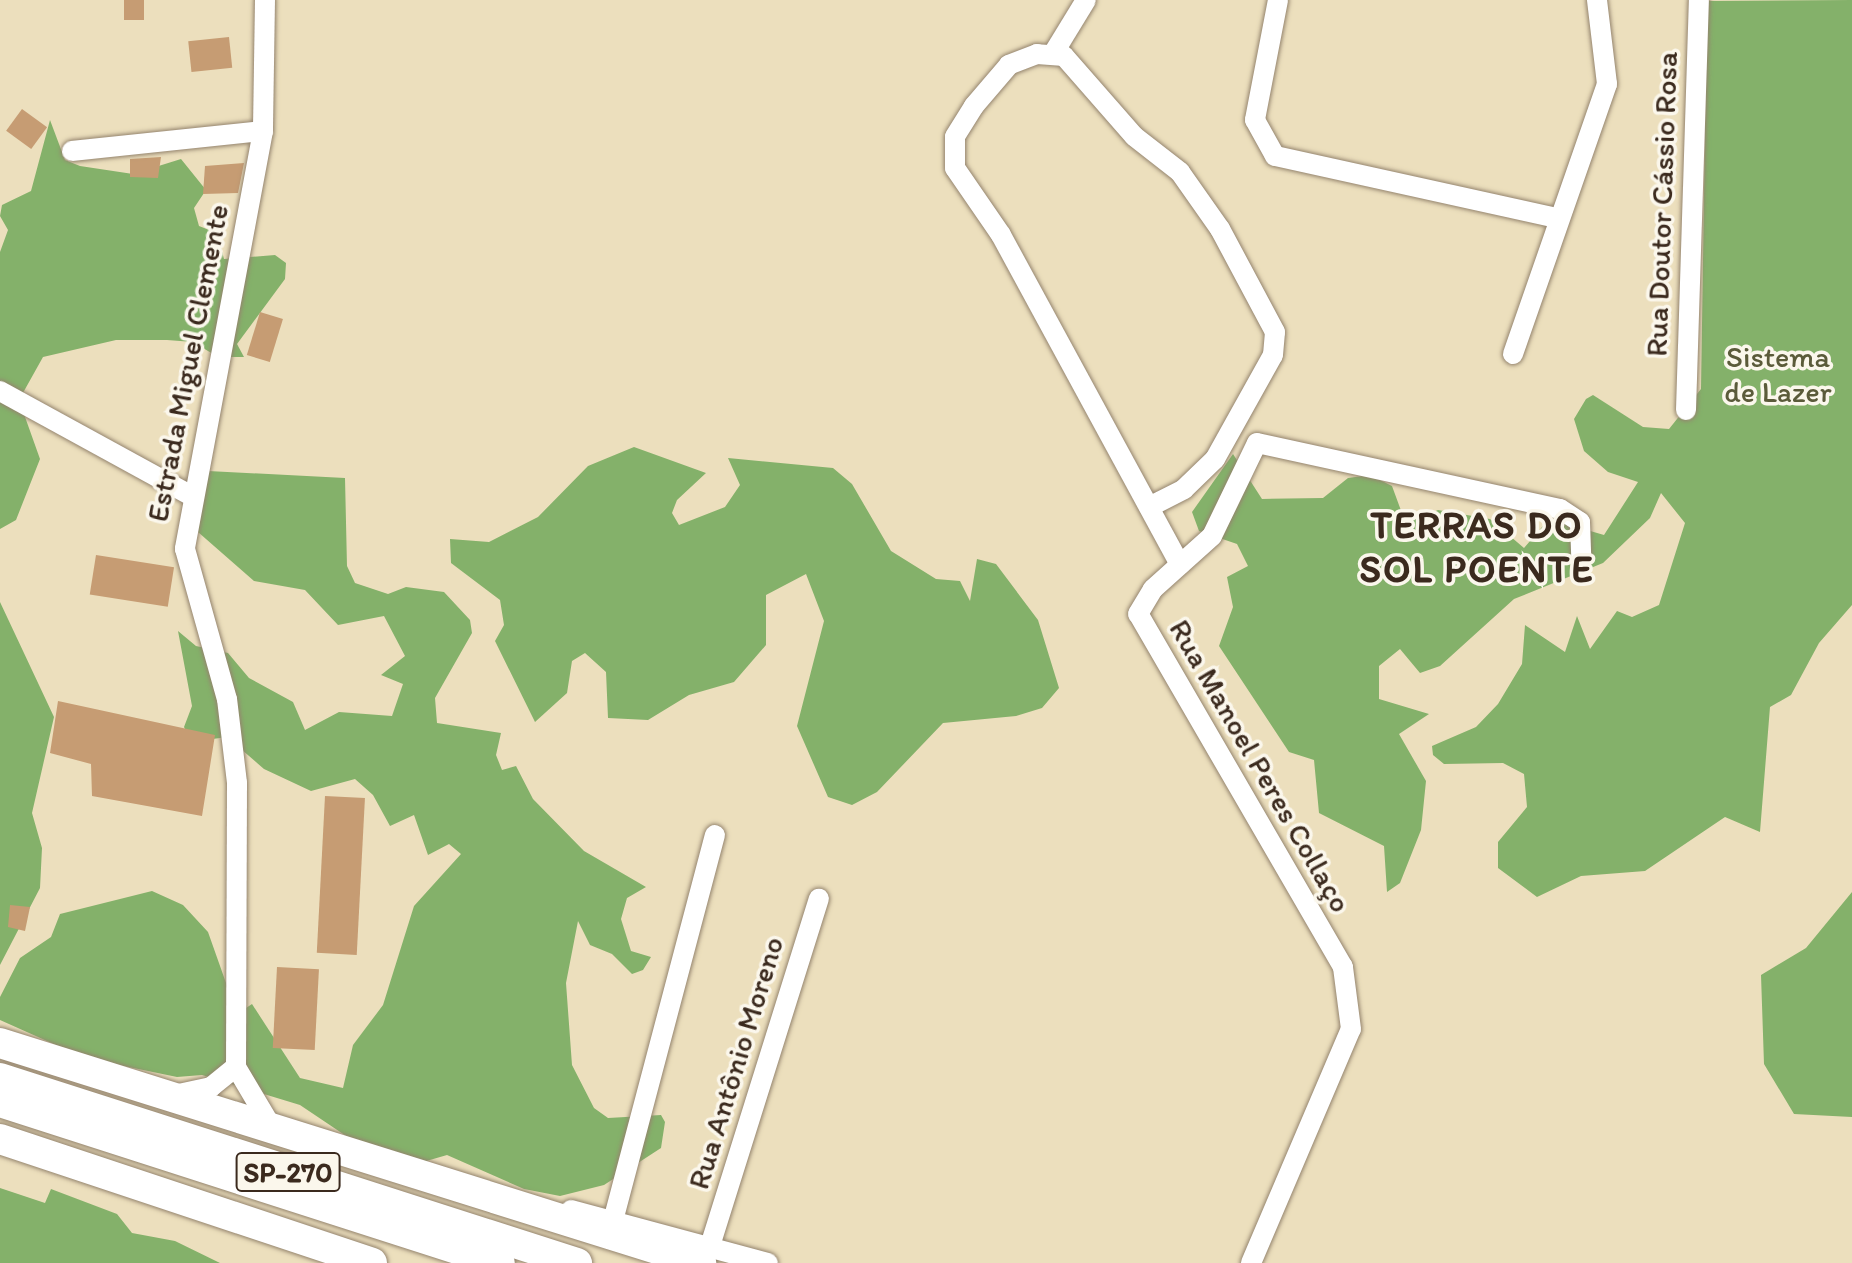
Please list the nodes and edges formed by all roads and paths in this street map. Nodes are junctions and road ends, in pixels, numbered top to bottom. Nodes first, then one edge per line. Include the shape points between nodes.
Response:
1 (265, 0) edge
2 (1086, 0) edge
3 (1278, 0) edge
4 (1597, 0) edge
5 (1699, 0) edge
6 (1053, 54) junction
7 (263, 131) junction
8 (72, 151) dead end
9 (1558, 218) junction
10 (1513, 354) dead end
11 (0, 391) edge
12 (1686, 410) dead end
13 (190, 495) junction
14 (1149, 507) junction
15 (1581, 556) dead end
16 (1180, 565) junction
17 (715, 835) dead end
18 (819, 899) dead end
19 (0, 1032) edge
20 (0, 1043) edge
21 (47, 1060) junction
22 (236, 1067) junction
23 (0, 1078) edge
24 (164, 1097) junction
25 (0, 1102) edge
26 (278, 1133) junction
27 (0, 1139) edge
28 (480, 1196) junction
29 (614, 1217) junction
30 (706, 1254) edge
31 (372, 1263) edge
32 (500, 1263) edge
33 (577, 1263) edge
34 (768, 1263) edge
35 (1251, 1263) edge

1 - 7 street, Estrada Miguel Clemente
2 - 6 street
3 - 9 street via 1255,120 1275,156
4 - 9 street via 1607,84
5 - 12 street, Rua Doutor Cássio Rosa
6 - 14 street via 1025,57 996,78 952,154
6 - 14 street via 1077,68 1134,136 1180,172 1220,229 1275,332 1273,355 1215,459 1184,489
7 - 8 street
7 - 13 street, Estrada Miguel Clemente
9 - 10 street
11 - 13 street
13 - 22 street, Estrada Miguel Clemente via 186,574 227,699 237,783
14 - 16 street
15 - 16 street, Rua Manoel Peres Collaço via 1580,522 1560,509 1257,443 1212,536
16 - 35 street, Rua Manoel Peres Collaço via 1138,614 1343,967 1351,1029
17 - 29 street
18 - 30 street, Rua Antônio Moreno
19 - 21 street
20 - 21 highway, SP-270
21 - 24 highway, SP-270
22 - 24 street via 211,1087
22 - 26 street, Estrada Miguel Clemente via 249,1101
23 - 33 highway, SP-270
24 - 26 highway, SP-270
25 - 32 highway, SP-270
26 - 28 highway, SP-270
27 - 31 highway, SP-270
28 - 29 street
28 - 30 highway, SP-270
29 - 30 street
30 - 34 street

